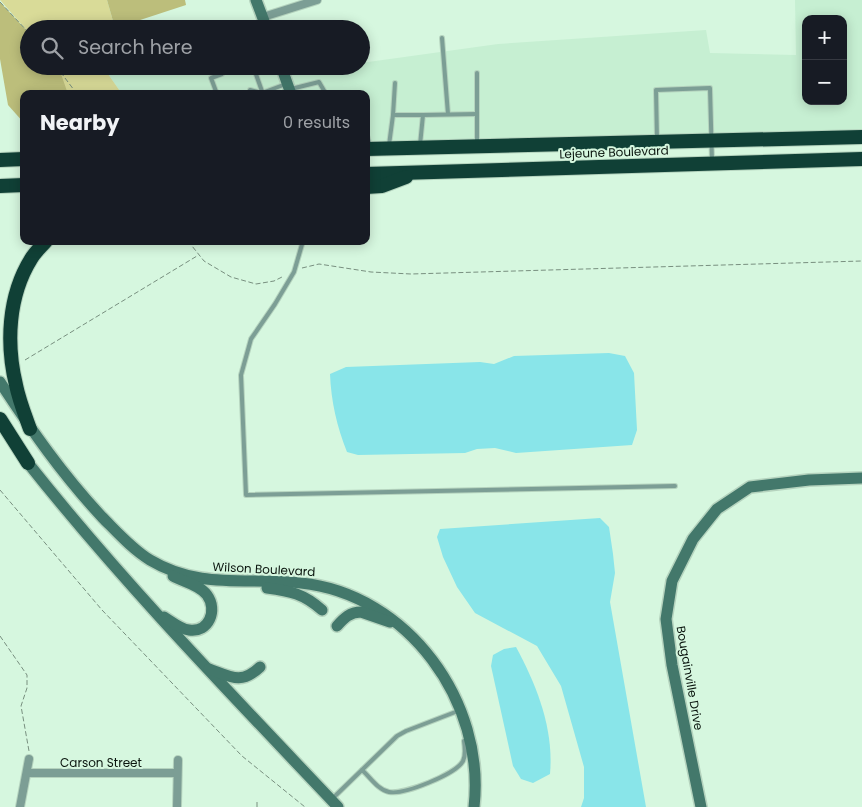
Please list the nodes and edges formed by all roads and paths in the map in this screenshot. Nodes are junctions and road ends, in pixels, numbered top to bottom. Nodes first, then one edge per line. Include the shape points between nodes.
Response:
1 (256, 0) edge
2 (317, 0) edge
3 (0, 2) edge
4 (263, 17) junction
5 (264, 20) edge
6 (20, 23) edge
7 (442, 38) dead end
8 (477, 73) dead end
9 (63, 75) edge
10 (219, 75) edge
11 (256, 75) edge
12 (284, 75) edge
13 (395, 83) dead end
14 (289, 89) edge
15 (74, 90) edge
16 (216, 90) edge
17 (261, 90) edge
18 (324, 90) edge
19 (448, 114) junction
20 (477, 114) junction
21 (393, 115) junction
22 (423, 115) junction
23 (862, 137) edge
24 (711, 140) junction
25 (657, 141) junction
26 (477, 146) junction
27 (419, 147) junction
28 (389, 148) junction
29 (370, 149) edge
30 (20, 159) edge
31 (862, 159) edge
32 (0, 160) edge
33 (712, 164) junction
34 (417, 173) junction
35 (370, 174) edge
36 (20, 185) edge
37 (0, 186) edge
38 (370, 187) edge
39 (43, 245) edge
40 (191, 245) edge
41 (302, 245) edge
42 (198, 256) junction
43 (862, 261) edge
44 (294, 272) junction
45 (25, 360) dead end
46 (0, 382) edge
47 (0, 419) edge
48 (30, 429) junction
49 (0, 437) edge
50 (28, 463) junction
51 (862, 478) edge
52 (675, 486) dead end
53 (0, 490) edge
54 (150, 560) junction
55 (234, 582) junction
56 (152, 610) junction
57 (322, 610) dead end
58 (337, 626) dead end
59 (401, 626) junction
60 (0, 636) edge
61 (205, 667) junction
62 (260, 667) dead end
63 (462, 714) junction
64 (29, 760) joint
65 (178, 760) dead end
66 (362, 770) junction
67 (26, 773) junction
68 (176, 773) junction
69 (257, 802) dead end
70 (335, 804) edge
71 (20, 807) edge
72 (177, 807) edge
73 (257, 807) edge
74 (305, 807) edge
75 (474, 807) edge
76 (701, 807) edge

1 - 4 main road
2 - 4 street
3 - 6 path
4 - 5 main road
7 - 19 lane
8 - 20 lane
9 - 15 path
10 - 16 lane via 211,78
11 - 17 lane
12 - 14 main road
13 - 21 lane
14 - 18 lane via 319,82
19 - 20 lane
19 - 22 lane
20 - 26 lane
21 - 22 lane
21 - 28 lane
22 - 27 lane
23 - 24 highway, Lejeune Boulevard
24 - 25 highway, Lejeune Boulevard
24 - 25 lane via 710,88 656,90
24 - 33 lane
25 - 26 highway, Lejeune Boulevard
26 - 27 highway, Lejeune Boulevard
27 - 28 highway, Lejeune Boulevard
28 - 29 highway, Lejeune Boulevard
30 - 32 highway
31 - 33 highway, Lejeune Boulevard
33 - 34 highway, Lejeune Boulevard
34 - 35 highway, Lejeune Boulevard
34 - 38 highway via 382,186
36 - 37 highway
39 - 48 highway via 18,285 10,322 10,360
40 - 42 path
41 - 44 lane
42 - 44 path via 231,277 256,284 274,281
42 - 45 path
43 - 44 path via 411,274 319,264
44 - 52 lane via 251,339 241,375 246,495
46 - 48 main road, Wilson Boulevard
47 - 50 highway
48 - 54 main road, Wilson Boulevard via 82,496 120,536
49 - 50 highway
50 - 56 main road
51 - 76 main road, Bougainville Drive via 750,487 718,509 693,538 672,581 666,619 672,665
53 - 74 path via 102,610 242,756
54 - 55 main road, Wilson Boulevard via 182,574
54 - 56 main road via 174,577 202,590 213,610 210,621 205,625 188,630
55 - 57 main road via 297,593
55 - 59 main road, Wilson Boulevard via 301,583 337,590 377,609
56 - 61 main road
58 - 59 main road via 348,615 361,612
59 - 63 main road, Wilson Boulevard via 440,669
60 - 64 path via 27,675 21,706
61 - 62 main road via 237,679 247,677
61 - 70 main road
63 - 66 lane via 402,733
63 - 66 lane via 465,756 458,768 448,774 405,791 390,792
63 - 75 main road, Wilson Boulevard via 474,761
64 - 67 street
65 - 68 street
66 - 70 lane
67 - 68 street, Carson Street
67 - 71 street
68 - 72 street
69 - 73 path

